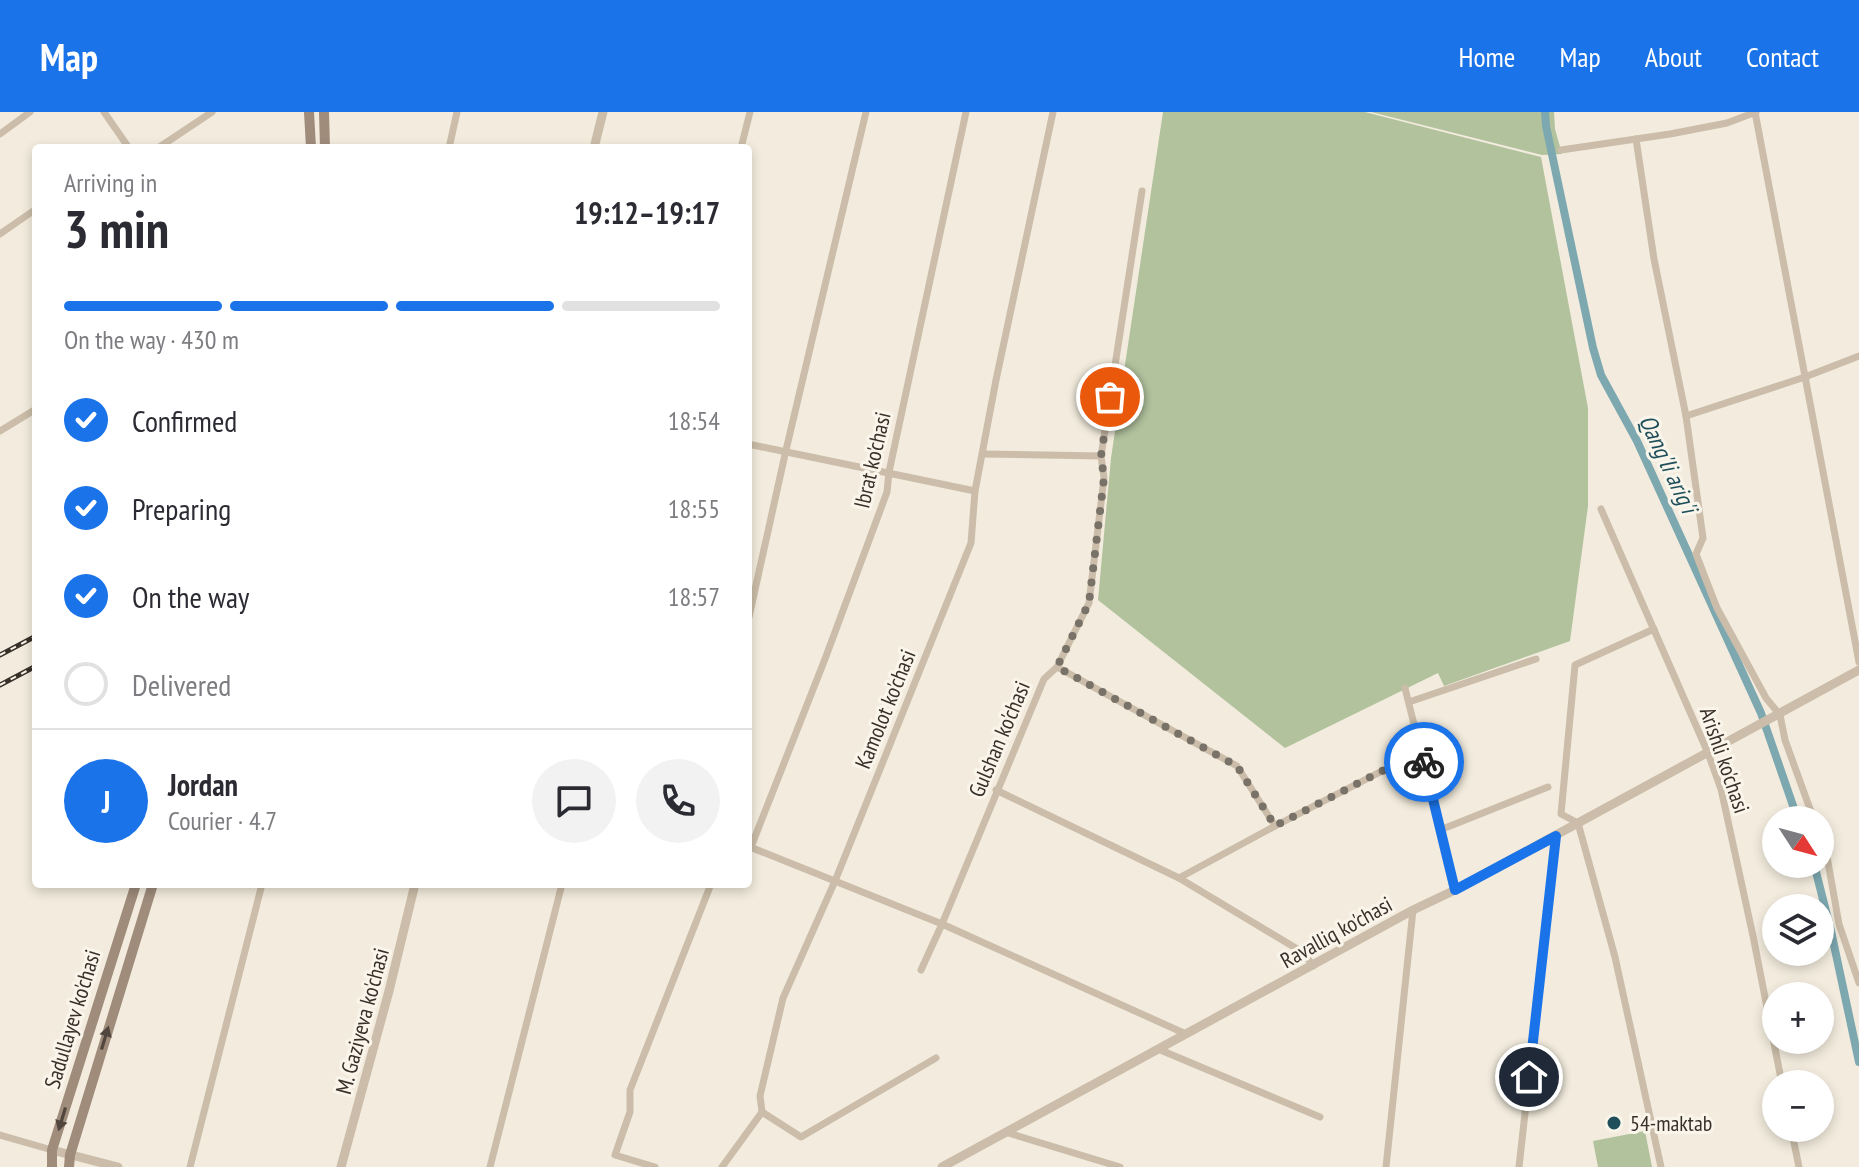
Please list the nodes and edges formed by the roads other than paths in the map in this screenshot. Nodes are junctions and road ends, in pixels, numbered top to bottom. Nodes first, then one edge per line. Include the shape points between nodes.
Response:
1 (30, 112) edge
2 (104, 112) edge
3 (212, 112) edge
4 (309, 112) edge
5 (324, 112) edge
6 (457, 112) edge
7 (603, 112) edge
8 (750, 112) edge
9 (866, 112) edge
10 (966, 112) edge
11 (1053, 112) edge
12 (1726, 112) edge
13 (1755, 112) edge
14 (1727, 123) junction
15 (0, 134) edge
16 (1636, 139) junction
17 (123, 144) edge
18 (164, 144) edge
19 (311, 144) edge
20 (325, 144) edge
21 (450, 144) edge
22 (595, 144) edge
23 (742, 144) edge
24 (1561, 150) dead end
25 (1142, 191) dead end
26 (32, 212) edge
27 (0, 234) edge
28 (1859, 356) edge
29 (1805, 377) junction
30 (32, 411) edge
31 (1686, 416) junction
32 (0, 431) edge
33 (752, 445) edge
34 (786, 450) junction
35 (983, 454) junction
36 (1101, 456) junction
37 (889, 472) junction
38 (975, 491) junction
39 (1601, 509) dead end
40 (752, 603) edge
41 (1654, 629) junction
42 (1536, 659) dead end
43 (1859, 662) edge
44 (1057, 667) junction
45 (1859, 670) edge
46 (1405, 688) dead end
47 (1409, 702) junction
48 (1778, 716) junction
49 (1421, 751) junction
50 (1708, 753) junction
51 (1548, 787) dead end
52 (996, 790) junction
53 (1809, 806) edge
54 (1578, 823) junction
55 (1275, 826) junction
56 (1440, 830) junction
57 (1556, 836) junction
58 (752, 842) edge
59 (752, 848) edge
60 (1179, 878) junction
61 (1831, 878) edge
62 (835, 881) junction
63 (135, 888) edge
64 (152, 888) edge
65 (261, 888) edge
66 (414, 888) edge
67 (561, 888) edge
68 (709, 888) edge
69 (1455, 890) junction
70 (1413, 910) junction
71 (942, 924) junction
72 (1313, 966) junction
73 (921, 970) dead end
74 (1859, 983) edge
75 (1186, 1034) junction
76 (1158, 1049) junction
77 (936, 1058) dead end
78 (1779, 1070) edge
79 (762, 1112) junction
80 (1320, 1117) dead end
81 (1005, 1132) junction
82 (0, 1135) edge
83 (1794, 1142) edge
84 (52, 1150) junction
85 (70, 1155) junction
86 (52, 1167) edge
87 (69, 1167) edge
88 (118, 1167) edge
89 (190, 1167) edge
90 (341, 1167) edge
91 (490, 1167) edge
92 (655, 1167) edge
93 (722, 1167) edge
94 (942, 1167) edge
95 (1120, 1167) edge
96 (1386, 1167) edge
97 (1519, 1167) edge
98 (1661, 1167) edge
99 (1799, 1167) edge

1 - 15 street
2 - 17 street
3 - 18 street
4 - 19 main road
5 - 20 main road
6 - 21 street
7 - 22 street
8 - 23 street
9 - 34 street
10 - 37 street, Ibrat ko'chasi
11 - 35 street, Kamolot ko'chasi
12 - 14 street
13 - 14 street
13 - 29 street
14 - 16 street
16 - 24 street
16 - 31 street
25 - 36 street, Gulshan ko'chasi
26 - 27 street
28 - 29 street
29 - 31 street
29 - 43 street
30 - 32 street
31 - 48 street via 1703,538 1696,554 1723,619
33 - 34 street
34 - 37 street
34 - 40 street
35 - 36 street
35 - 38 street, Kamolot ko'chasi
36 - 44 street, Gulshan ko'chasi via 1104,478 1089,603
37 - 38 street
37 - 58 street, Ibrat ko'chasi via 882,506
38 - 62 street, Kamolot ko'chasi via 971,543
39 - 41 street, Arishli ko'chasi
41 - 50 street, Arishli ko'chasi
41 - 54 street via 1575,665 1561,814
42 - 47 street
44 - 52 street, Gulshan ko'chasi via 1044,679
44 - 55 street via 1237,766
45 - 48 street, Ravalliq ko'chasi
46 - 47 street
47 - 49 street
48 - 50 street, Ravalliq ko'chasi
48 - 53 street
49 - 55 street
49 - 56 street
50 - 54 street, Ravalliq ko'chasi
50 - 78 street, Arishli ko'chasi via 1721,789
51 - 56 street
52 - 60 street
52 - 71 street, Gulshan ko'chasi
54 - 57 street, Ravalliq ko'chasi
54 - 98 street via 1615,957
55 - 60 street
56 - 69 street
57 - 69 street, Ravalliq ko'chasi
57 - 97 street
59 - 62 street
60 - 72 street via 1304,953
61 - 74 street via 1839,924
62 - 71 street
62 - 79 street, Kamolot ko'chasi via 783,998 760,1096
63 -> 84 main road, Sadullayev ko'chasi
85 -> 64 main road
65 - 89 street
66 - 90 street, M. Gaziyeva ko'chasi
67 - 91 street
68 - 92 street via 630,1090 630,1112 615,1155
69 - 70 street, Ravalliq ko'chasi
70 - 72 street, Ravalliq ko'chasi
70 - 96 street
71 - 73 street, Gulshan ko'chasi
71 - 75 street
72 - 75 street, Ravalliq ko'chasi
75 - 76 street, Ravalliq ko'chasi
76 - 80 street
76 - 81 street, Ravalliq ko'chasi
77 - 79 street via 801,1137
79 - 93 street
81 - 94 street, Ravalliq ko'chasi
81 - 95 street
82 - 84 street
83 - 99 street
84 - 85 street
84 - 86 main road, Sadullayev ko'chasi
85 - 87 main road
85 - 88 street

